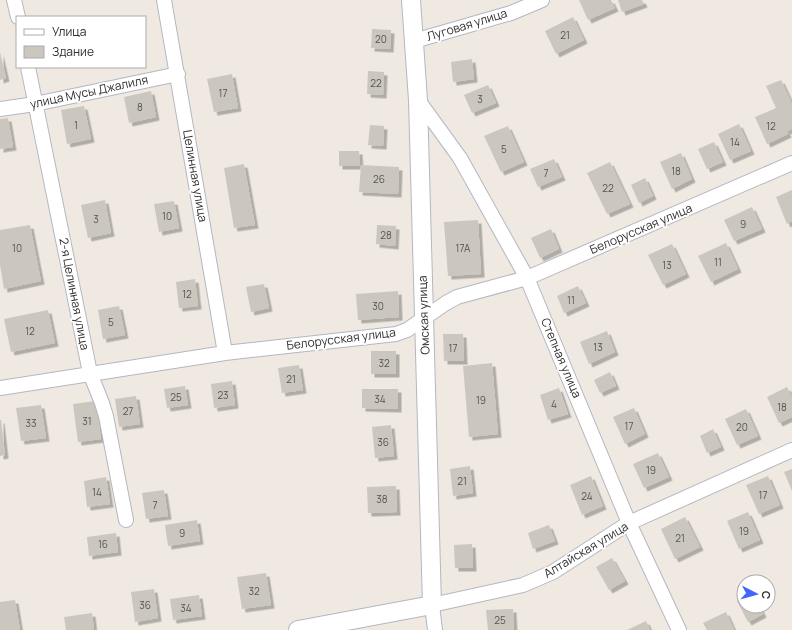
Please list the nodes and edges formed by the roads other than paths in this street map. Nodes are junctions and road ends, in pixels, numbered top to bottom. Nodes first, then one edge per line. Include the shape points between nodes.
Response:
1 (14, 0) edge
2 (164, 0) edge
3 (411, 0) edge
4 (542, 0) edge
5 (18, 16) edge
6 (414, 41) junction
7 (28, 68) edge
8 (178, 74) junction
9 (418, 100) junction
10 (35, 104) junction
11 (0, 109) edge
12 (792, 163) edge
13 (527, 278) junction
14 (424, 319) junction
15 (225, 353) junction
16 (90, 373) junction
17 (0, 388) edge
18 (792, 450) edge
19 (126, 520) dead end
20 (629, 523) junction
21 (432, 605) junction
22 (298, 630) edge
23 (435, 630) edge
24 (679, 630) edge

1 - 5 street
2 - 8 street, Целинная улица
3 - 6 street, Омская улица
4 - 6 street, Луговая улица via 511,13
6 - 9 street, Омская улица
7 - 10 street, 2-я Целинная улица
8 - 10 street, улица Мусы Джалиля
8 - 15 street, Целинная улица
9 - 13 street, Степная улица via 460,158
9 - 14 street, Омская улица
10 - 11 street, улица Мусы Джалиля
10 - 16 street, 2-я Целинная улица
12 - 13 street, Белорусская улица
13 - 14 street, Белорусская улица via 457,296
13 - 20 street, Степная улица
14 - 15 street, Белорусская улица via 396,334
14 - 21 street, Омская улица
15 - 16 street, Белорусская улица
16 - 17 street, Белорусская улица
16 - 19 street, 2-я Целинная улица via 106,416
18 - 20 street, Алтайская улица
20 - 21 street, Алтайская улица via 537,580
20 - 24 street, Степная улица
21 - 22 street, Алтайская улица
21 - 23 street, Омская улица

